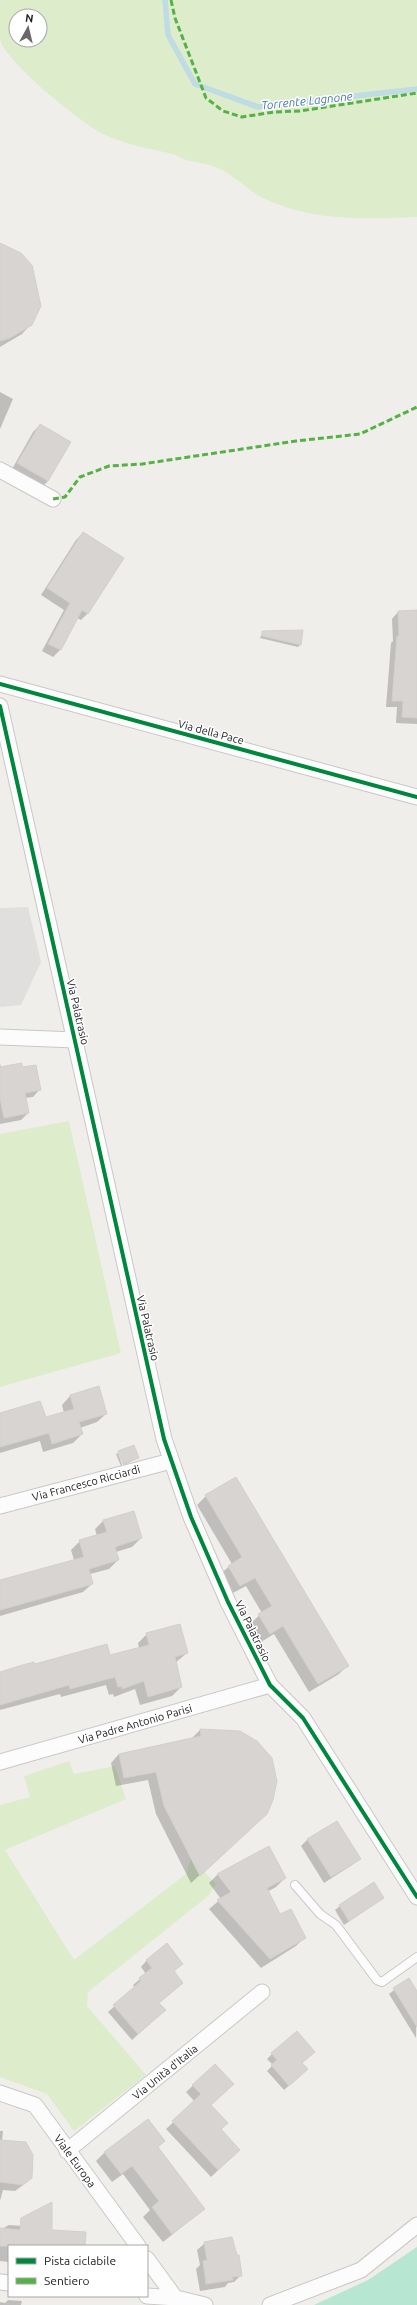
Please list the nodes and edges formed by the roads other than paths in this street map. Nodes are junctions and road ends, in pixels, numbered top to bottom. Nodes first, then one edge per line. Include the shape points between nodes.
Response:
1 (0, 470) edge
2 (53, 499) dead end
3 (0, 684) edge
4 (0, 706) edge
5 (417, 797) edge
6 (0, 1037) edge
7 (75, 1040) junction
8 (171, 1461) junction
9 (0, 1506) edge
10 (270, 1685) junction
11 (0, 1762) edge
12 (295, 1885) dead end
13 (417, 1897) edge
14 (417, 1957) edge
15 (262, 1992) dead end
16 (0, 2093) edge
17 (67, 2151) junction
18 (417, 2225) edge
19 (137, 2245) edge
20 (148, 2260) edge
21 (148, 2296) edge
22 (178, 2302) edge
23 (204, 2305) edge
24 (270, 2305) edge

1 - 2 street
3 - 5 street, Via della Pace
4 - 7 street, Via Palatrasio
6 - 7 street
7 - 8 street, Via Palatrasio
8 - 9 street, Via Francesco Ricciardi
8 - 10 street, Via Palatrasio via 191,1517 228,1602
10 - 11 street, Via Padre Antonio Parisi
10 - 13 street, Via Palatrasio via 303,1718
12 - 14 lane via 320,1914 336,1925 377,1980 382,1982
15 - 17 street, Via Unità d'Italia
16 - 17 street, Viale Europa via 35,2105
17 - 19 street, Viale Europa
18 - 24 street via 362,2270
20 - 22 street
21 - 22 street
22 - 23 street

